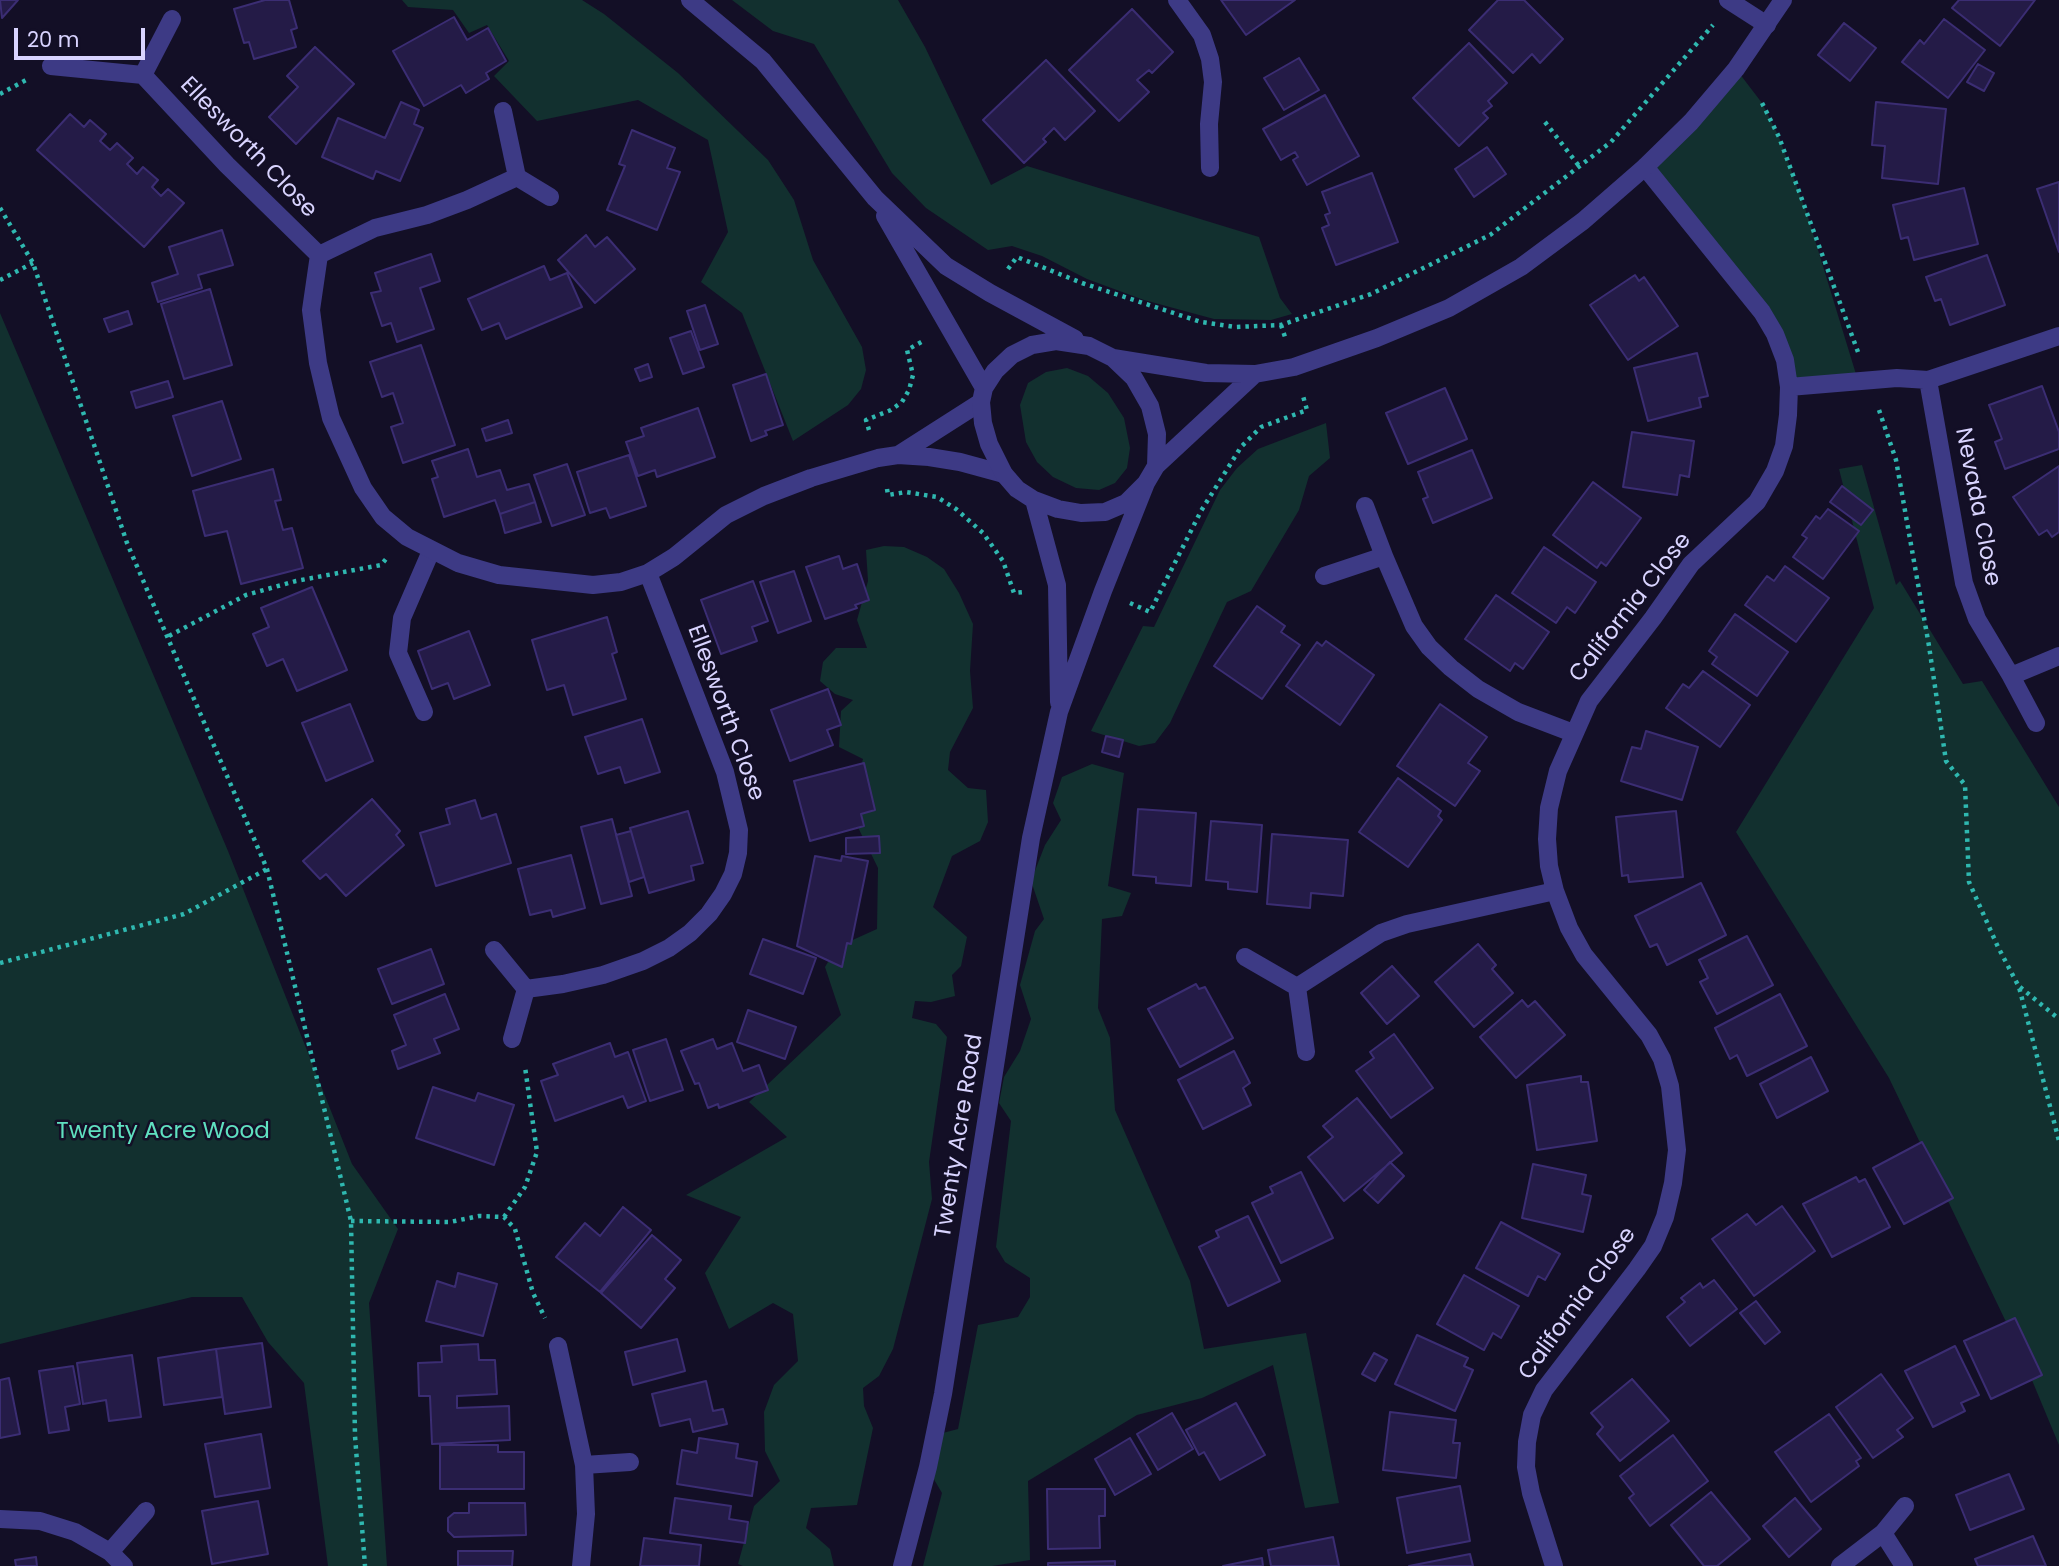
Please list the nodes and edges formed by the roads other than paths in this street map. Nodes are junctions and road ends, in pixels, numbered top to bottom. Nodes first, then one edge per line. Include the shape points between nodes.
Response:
1 (690, 0) edge
2 (1177, 0) edge
3 (1728, 0) edge
4 (1783, 0) edge
5 (172, 19) dead end
6 (1767, 25) junction
7 (51, 66) dead end
8 (143, 75) junction
9 (503, 111) dead end
10 (1645, 167) junction
11 (1210, 168) dead end
12 (517, 177) junction
13 (550, 197) dead end
14 (875, 198) junction
15 (319, 256) junction
16 (2059, 336) edge
17 (1089, 346) junction
18 (1113, 358) junction
19 (1255, 374) junction
20 (1928, 380) junction
21 (1789, 387) junction
22 (982, 395) junction
23 (898, 455) junction
24 (1156, 466) junction
25 (1004, 474) junction
26 (1146, 483) junction
27 (1034, 500) junction
28 (1364, 506) dead end
29 (431, 551) junction
30 (1384, 556) junction
31 (648, 573) junction
32 (1324, 576) dead end
33 (2059, 656) edge
34 (2011, 676) junction
35 (424, 712) dead end
36 (1059, 712) junction
37 (2036, 723) dead end
38 (1573, 733) junction
39 (1555, 891) junction
40 (494, 950) dead end
41 (1245, 957) dead end
42 (1297, 987) junction
43 (526, 989) junction
44 (512, 1039) road end
45 (1306, 1052) dead end
46 (558, 1346) road end
47 (630, 1462) dead end
48 (584, 1465) junction
49 (1905, 1506) dead end
50 (146, 1511) dead end
51 (0, 1519) edge
52 (1883, 1534) junction
53 (110, 1552) junction
54 (124, 1566) edge
55 (581, 1566) edge
56 (902, 1566) edge
57 (1554, 1566) edge
58 (1840, 1566) edge
59 (1904, 1566) edge

1 - 14 street via 763,61
2 - 11 street via 1202,36 1210,59
3 - 6 street
4 - 6 street
5 - 8 street
6 - 10 street via 1700,111
7 - 8 street
8 - 15 street, Ellesworth Close
9 - 12 street
10 - 19 street via 1521,267 1449,308 1294,367
10 - 21 street, California Close via 1762,312 1776,334
12 - 13 street
12 - 15 street via 438,211 375,228
14 - 17 street via 946,266
14 - 22 street
15 - 29 street via 311,310 331,418 345,454 383,517
16 - 20 street
17 - 18 street
17 - 22 street via 1056,341 1032,345 995,371
18 - 19 street via 1206,373
18 - 24 street via 1134,378 1150,406 1157,434
19 - 24 street
20 - 21 street via 1887,378
20 - 34 street, Nevada Close via 1964,583 1977,619
21 - 38 street, California Close via 1784,446 1757,502 1691,564 1589,701
22 - 23 street
22 - 25 street via 986,434
23 - 25 street via 960,462
23 - 31 street via 764,496 726,515
24 - 26 street
25 - 27 street
26 - 27 street via 1126,503 1105,512 1081,513
26 - 36 street, Twenty Acre Road
27 - 36 street, Twenty Acre Road via 1057,586
28 - 30 street
29 - 31 street via 499,575 554,582 593,585
29 - 35 street via 402,618 398,653
30 - 32 street
30 - 38 street via 1414,626 1451,668 1518,712
31 - 43 street, Ellesworth Close via 725,772 739,830 733,874 709,914 669,948 603,975
33 - 34 street
34 - 37 street, Nevada Close
36 - 56 street, Twenty Acre Road via 1031,838 943,1394
38 - 39 street, California Close via 1549,808 1547,839
39 - 42 street via 1381,933
39 - 57 street, California Close via 1584,954 1649,1035 1662,1059 1670,1086 1677,1150 1665,1217 1653,1246 1544,1390 1532,1415 1526,1467
40 - 43 street
41 - 42 street
42 - 45 street
43 - 44 street
46 - 48 street
47 - 48 street
48 - 55 street
49 - 52 street
50 - 53 street
51 - 53 street via 40,1521 64,1528
52 - 58 street
52 - 59 street
53 - 54 street

